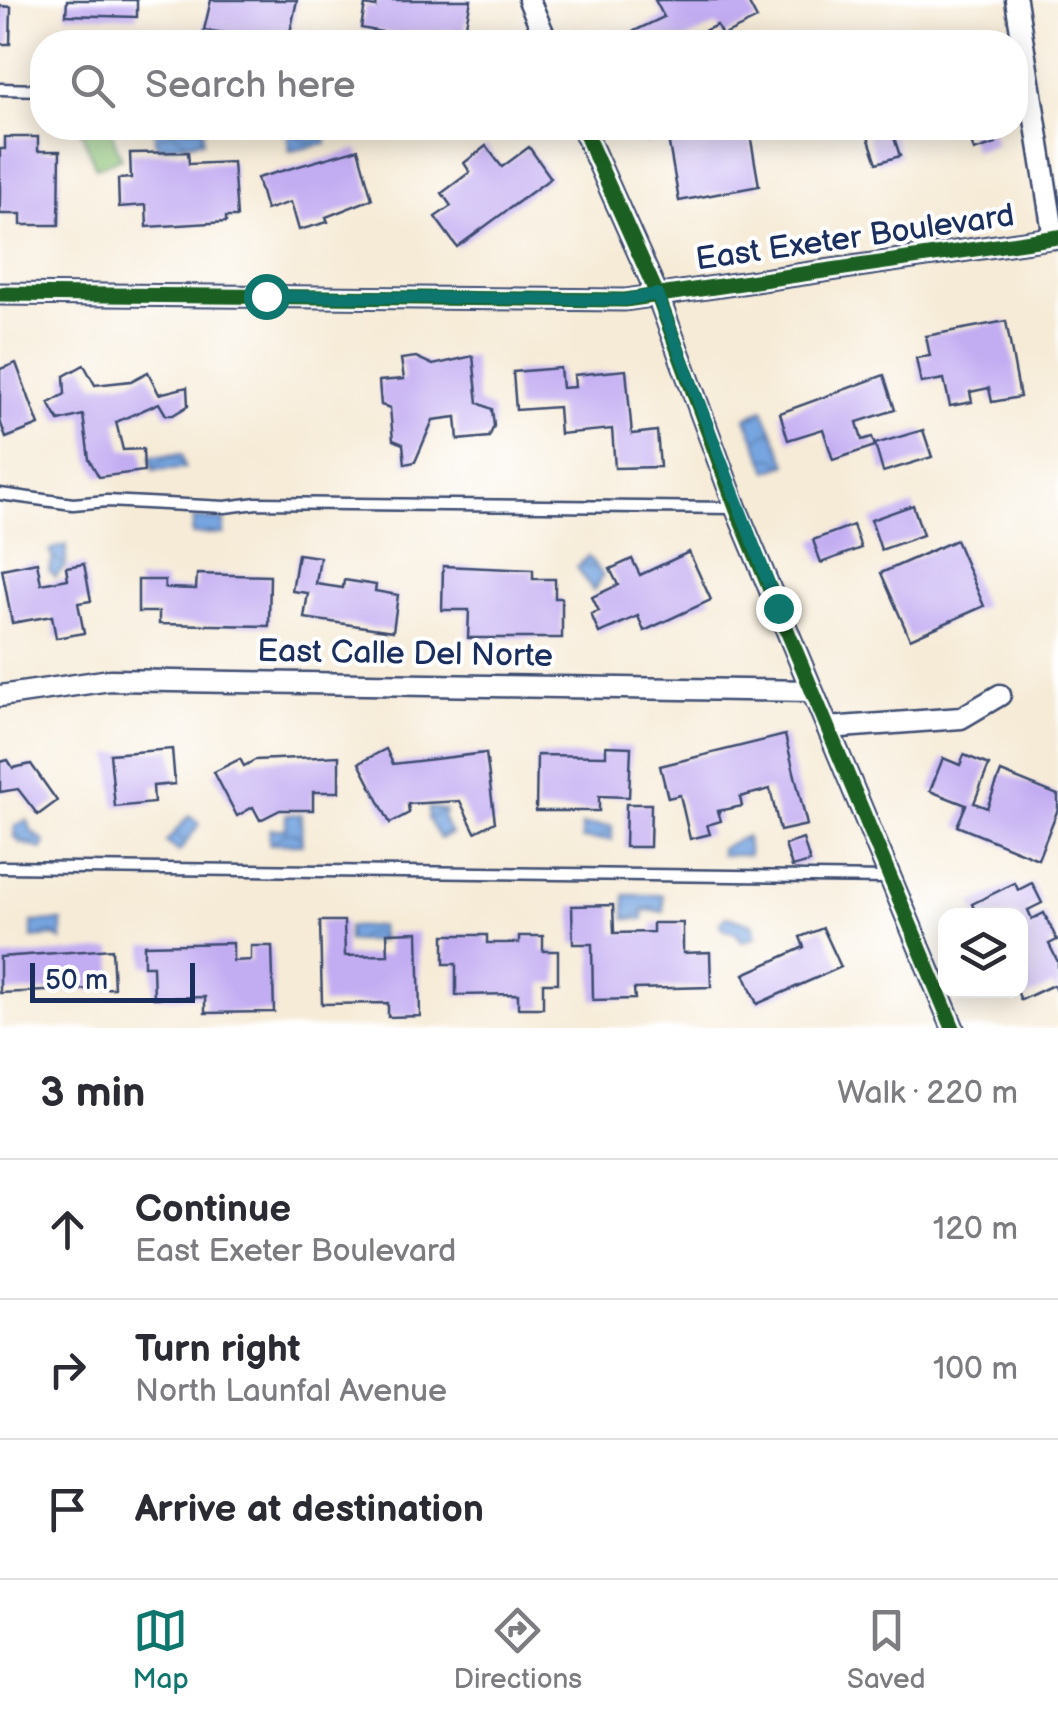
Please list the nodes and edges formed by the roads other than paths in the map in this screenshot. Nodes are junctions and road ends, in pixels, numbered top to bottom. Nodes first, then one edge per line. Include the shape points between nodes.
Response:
1 (529, 0) edge
2 (1016, 0) edge
3 (542, 30) edge
4 (1021, 30) edge
5 (1028, 71) edge
6 (0, 89) edge
7 (30, 90) edge
8 (589, 140) edge
9 (1056, 238) edge
10 (0, 294) edge
11 (657, 294) junction
12 (0, 494) edge
13 (736, 508) junction
14 (811, 690) junction
15 (1000, 695) dead end
16 (0, 696) edge
17 (828, 728) junction
18 (0, 868) edge
19 (890, 878) junction
20 (953, 1028) edge

1 - 3 street
2 - 4 street
5 - 9 street
6 - 7 lane
8 - 11 street
9 - 11 street, East Exeter Boulevard
10 - 11 street, East Exeter Boulevard via 625,300
11 - 13 street
12 - 13 lane via 73,504 226,507
13 - 14 street
14 - 16 street, East Calle Del Norte via 110,680
14 - 17 street
15 - 17 street via 961,718
17 - 19 street
18 - 19 lane
19 - 20 street

